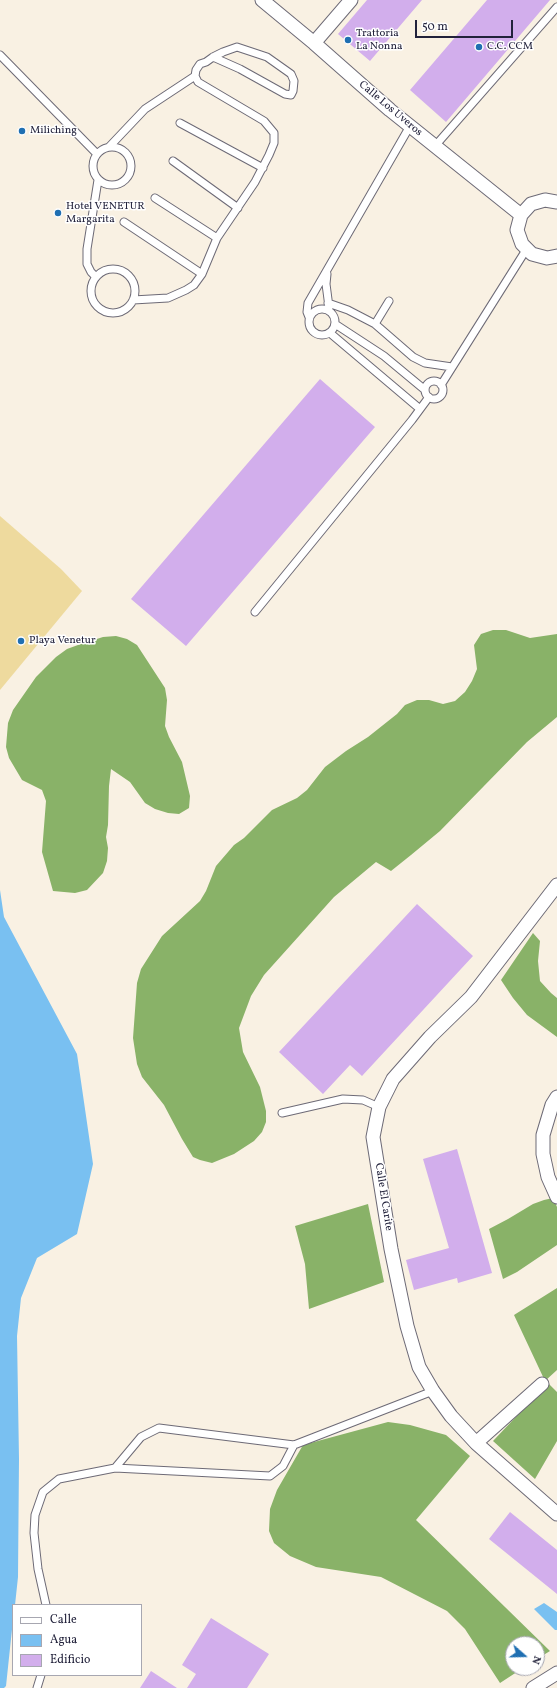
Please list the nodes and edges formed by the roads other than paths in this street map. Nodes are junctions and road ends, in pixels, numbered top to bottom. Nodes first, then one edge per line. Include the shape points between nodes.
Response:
1 (262, 0) edge
2 (351, 0) edge
3 (557, 7) edge
4 (314, 43) junction
5 (0, 55) edge
6 (212, 57) junction
7 (195, 76) junction
8 (180, 124) dead end
9 (410, 126) junction
10 (435, 146) junction
11 (109, 147) junction
12 (97, 154) junction
13 (173, 161) dead end
14 (263, 168) junction
15 (98, 180) junction
16 (155, 198) dead end
17 (557, 202) edge
18 (238, 208) junction
19 (521, 215) junction
20 (124, 222) dead end
21 (217, 238) junction
22 (526, 250) junction
23 (556, 257) edge
24 (327, 271) junction
25 (202, 274) junction
26 (96, 277) junction
27 (133, 300) junction
28 (389, 301) dead end
29 (328, 303) junction
30 (332, 314) junction
31 (309, 317) junction
32 (335, 324) junction
33 (375, 324) junction
34 (330, 333) junction
35 (452, 367) junction
36 (441, 385) junction
37 (427, 393) junction
38 (420, 409) junction
39 (256, 612) dead end
40 (557, 885) edge
41 (557, 1097) edge
42 (380, 1107) junction
43 (282, 1113) dead end
44 (557, 1198) edge
45 (542, 1384) dead end
46 (433, 1391) junction
47 (476, 1443) junction
48 (294, 1445) junction
49 (115, 1468) junction
50 (557, 1514) edge
51 (46, 1604) edge
52 (557, 1673) edge
53 (41, 1676) edge
54 (37, 1688) edge
55 (533, 1688) edge

1 - 4 street, Calle Los Uveros
2 - 4 street
3 - 10 lane
4 - 9 street, Calle Los Uveros
5 - 12 lane
6 - 6 lane via 285,94 291,95 293,91 294,81 291,74 267,57 238,47
6 - 7 lane via 200,64
7 - 11 lane via 145,110
7 - 14 lane via 198,82 264,122 274,133 274,143
8 - 14 lane
9 - 10 street, Calle Los Uveros
9 - 24 lane
10 - 19 street, Calle Los Uveros
11 - 12 lane
11 - 15 lane via 121,149 126,154 131,164 129,175 116,185 108,186
12 - 15 lane via 92,166
13 - 18 lane
14 - 18 lane
15 - 26 lane via 87,249 88,264
16 - 21 lane
17 - 19 street via 538,201 531,204
18 - 21 lane
19 - 22 street via 518,222 518,237
20 - 25 lane
21 - 25 lane
22 - 23 street via 540,257
22 - 35 lane
24 - 29 lane
24 - 31 lane via 308,303
25 - 27 lane via 194,285 168,298
26 - 27 lane via 109,269 117,269 127,274 133,281
26 - 27 lane via 91,292 92,300 100,309 118,313 126,309
28 - 33 lane
29 - 30 lane
29 - 33 lane
30 - 31 lane via 322,309 312,312
30 - 32 lane
31 - 34 lane via 308,323 312,332 321,336
32 - 34 lane
32 - 37 lane via 384,356
33 - 35 lane via 413,357 425,363
34 - 38 lane
35 - 36 lane
36 - 37 lane via 435,381 428,383
36 - 37 lane via 443,389 437,398
37 - 38 lane
38 - 39 lane
40 - 42 street, Calle El Carite via 471,997 430,1037 393,1079
41 - 44 street via 552,1105 544,1135 543,1154 548,1177
42 - 43 lane via 363,1100 344,1099
42 - 46 street, Calle El Carite via 374,1137 391,1249 407,1326 420,1367
45 - 47 street
46 - 47 street, Calle El Carite via 451,1416
46 - 48 lane
47 - 50 street, Calle El Carite
48 - 49 lane via 283,1466 270,1476
48 - 49 lane via 159,1428 141,1437
49 - 51 lane via 59,1479 43,1492 35,1515 34,1533
52 - 55 street
53 - 54 lane

